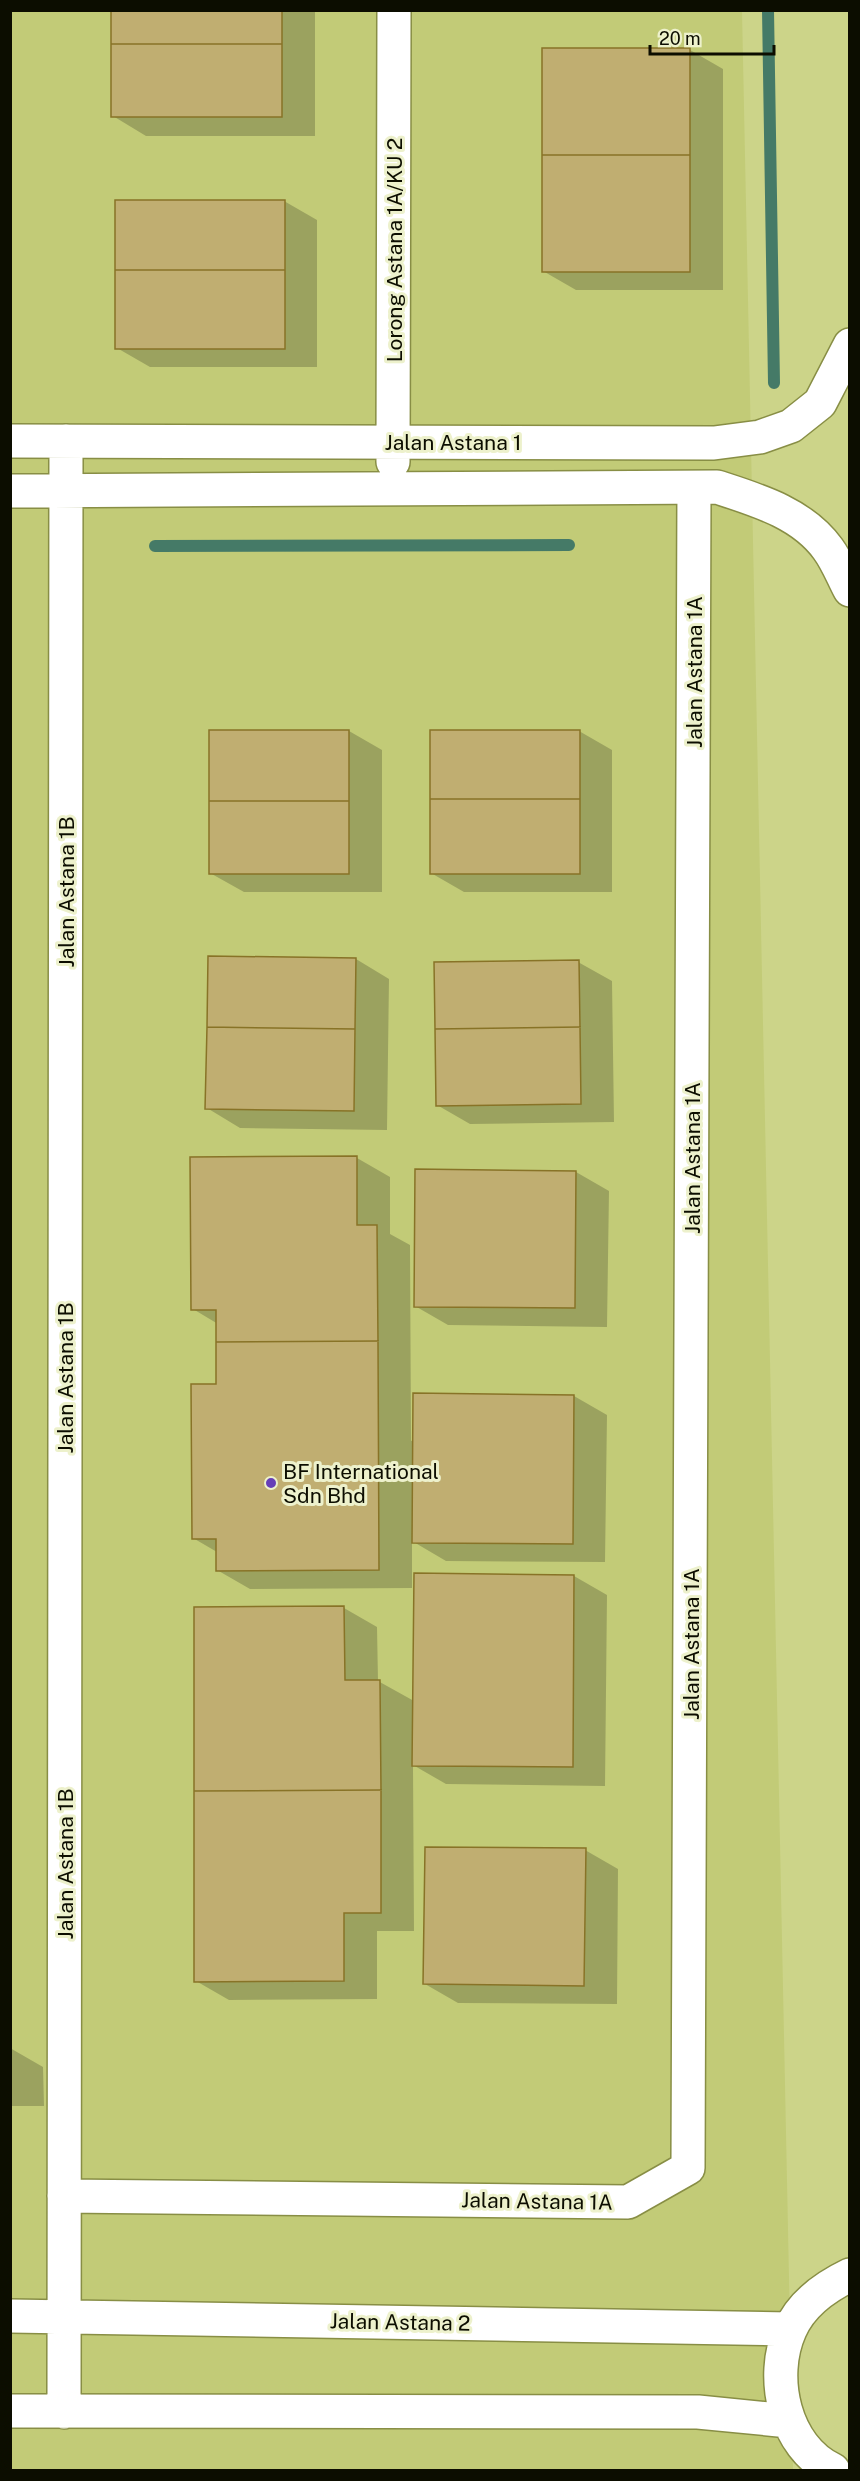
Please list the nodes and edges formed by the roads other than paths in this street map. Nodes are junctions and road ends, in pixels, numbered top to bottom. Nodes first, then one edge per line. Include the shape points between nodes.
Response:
1 (394, 10) edge
2 (849, 345) edge
3 (10, 441) edge
4 (66, 441) junction
5 (393, 442) junction
6 (694, 488) junction
7 (394, 489) junction
8 (10, 491) edge
9 (66, 491) junction
10 (849, 590) edge
11 (64, 2196) junction
12 (849, 2275) edge
13 (10, 2316) edge
14 (64, 2316) junction
15 (790, 2329) junction
16 (10, 2411) edge
17 (64, 2412) junction
18 (789, 2421) junction
19 (829, 2470) edge

1 - 5 street, Lorong Astana 1A/KU 2
2 - 5 street, Jalan Astana 1 via 820,403 791,426 760,437 714,443
3 - 4 street, Jalan Astana 1
4 - 5 street, Jalan Astana 1
4 - 9 street, Jalan Astana 1B
5 - 7 street, Lorong Astana 1A/KU 2
6 - 7 street
6 - 10 street via 717,487 758,500 798,520 828,549
6 - 11 street, Jalan Astana 1A via 688,2168 628,2202
7 - 9 street
8 - 9 street
9 - 11 street, Jalan Astana 1B
11 - 14 street, Jalan Astana 1B
12 - 15 street via 829,2285 806,2305
13 - 14 street, Jalan Astana 2
14 - 15 street, Jalan Astana 2
14 - 17 street, Jalan Astana 1B
15 - 18 street via 781,2360 780,2391
16 - 17 street
17 - 18 street via 699,2412
18 - 19 street via 804,2447

